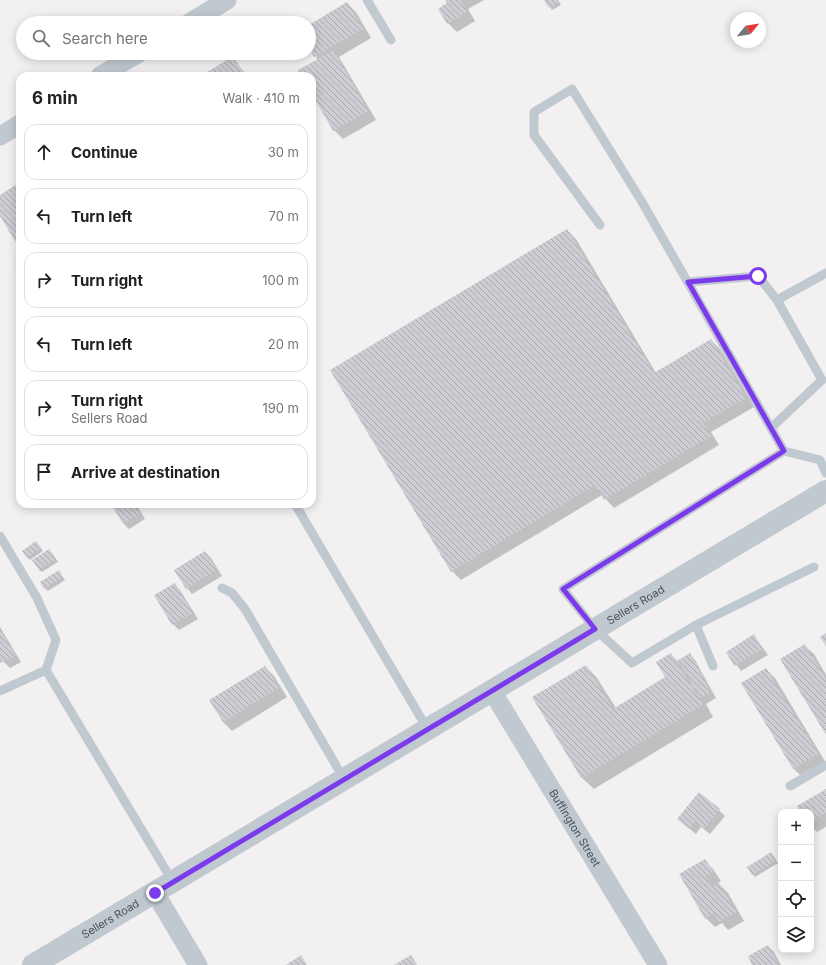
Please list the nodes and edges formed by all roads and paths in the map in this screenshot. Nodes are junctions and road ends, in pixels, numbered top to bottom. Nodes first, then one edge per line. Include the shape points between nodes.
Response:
1 (228, 0) edge
2 (367, 0) edge
3 (201, 16) edge
4 (391, 40) dead end
5 (127, 60) edge
6 (107, 72) edge
7 (16, 126) edge
8 (0, 136) edge
9 (600, 225) dead end
10 (826, 273) edge
11 (688, 282) junction
12 (777, 300) junction
13 (771, 428) junction
14 (784, 451) junction
15 (826, 473) edge
16 (826, 491) edge
17 (297, 508) edge
18 (0, 536) edge
19 (814, 567) dead end
20 (222, 588) dead end
21 (696, 625) junction
22 (595, 629) junction
23 (713, 666) dead end
24 (46, 670) junction
25 (0, 691) edge
26 (492, 691) junction
27 (428, 730) junction
28 (826, 765) edge
29 (344, 779) junction
30 (790, 786) dead end
31 (173, 882) junction
32 (155, 893) junction
33 (33, 965) edge
34 (198, 965) edge
35 (658, 965) edge

1 - 3 street
2 - 4 lane
5 - 6 street
7 - 8 street
9 - 11 lane via 534,135 534,112 572,89
10 - 12 lane
11 - 12 lane via 758,276
11 - 13 lane
12 - 13 lane via 822,380
13 - 14 lane
14 - 15 lane via 820,460
14 - 22 lane via 563,589
16 - 22 street, Sellers Road
17 - 27 lane
18 - 24 lane via 37,598 56,640
19 - 21 lane
20 - 29 lane via 232,593 245,609
21 - 22 lane via 632,663
21 - 23 lane
22 - 26 street, Sellers Road
24 - 25 lane
24 - 31 lane
26 - 27 street, Sellers Road
26 - 35 street, Buffington Street
27 - 29 street, Sellers Road
28 - 30 lane
29 - 31 street, Sellers Road
31 - 32 street, Sellers Road
32 - 33 street, Sellers Road
32 - 34 street

